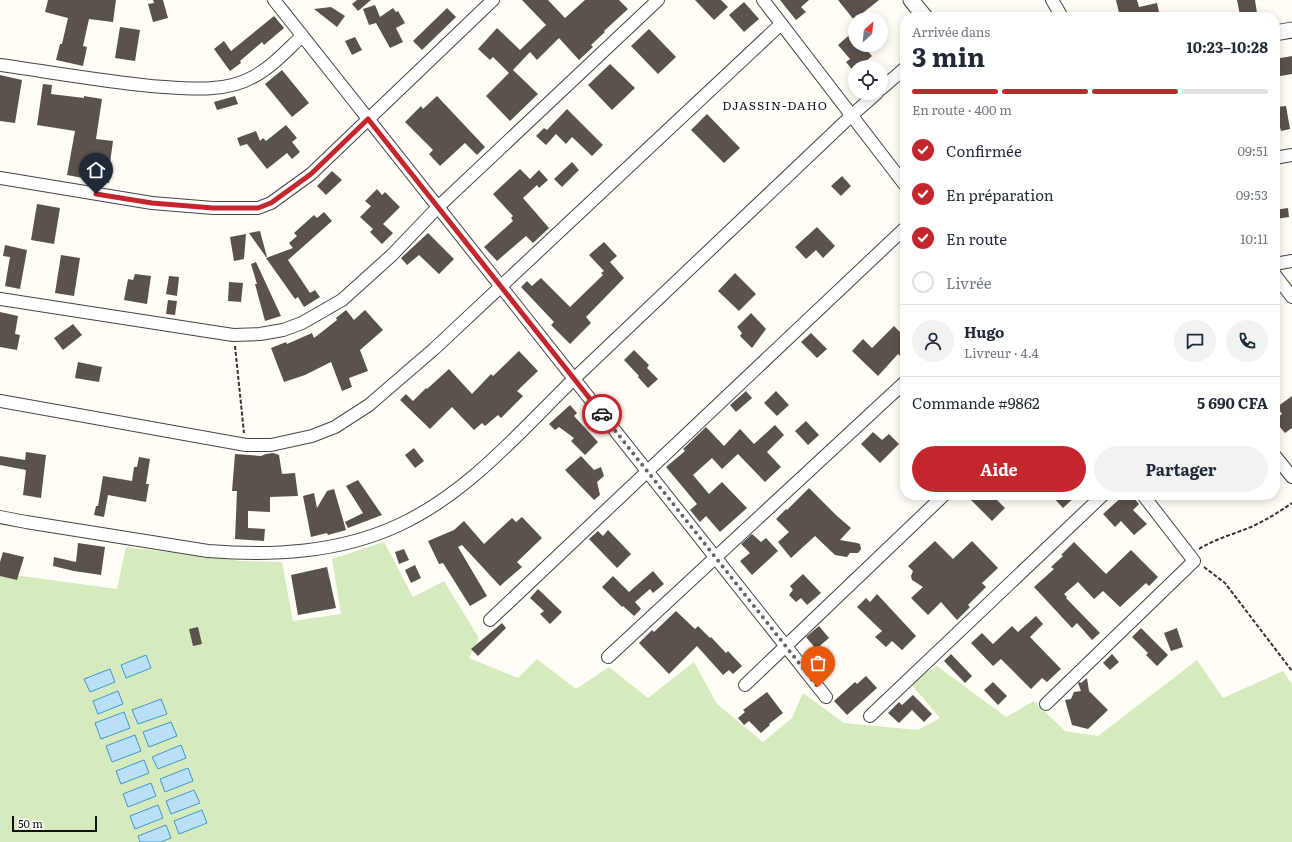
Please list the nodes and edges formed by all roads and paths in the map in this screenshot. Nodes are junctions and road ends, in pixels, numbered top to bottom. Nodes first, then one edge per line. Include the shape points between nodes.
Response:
1 (274, 0) edge
2 (493, 0) edge
3 (658, 0) edge
4 (763, 0) edge
5 (911, 0) edge
6 (1052, 0) edge
7 (921, 12) edge
8 (1059, 12) edge
9 (781, 24) junction
10 (1292, 30) edge
11 (1280, 32) edge
12 (302, 36) junction
13 (0, 65) edge
14 (900, 72) edge
15 (888, 83) edge
16 (869, 100) edge
17 (852, 115) junction
18 (368, 119) junction
19 (1292, 155) edge
20 (1280, 157) edge
21 (0, 178) edge
22 (900, 178) edge
23 (438, 207) junction
24 (900, 233) edge
25 (1292, 261) edge
26 (1280, 263) edge
27 (1280, 281) edge
28 (501, 286) junction
29 (1292, 297) edge
30 (0, 299) edge
31 (234, 335) junction
32 (574, 379) junction
33 (900, 387) edge
34 (0, 401) edge
35 (246, 445) junction
36 (1280, 461) edge
37 (648, 471) junction
38 (1290, 472) edge
39 (939, 500) edge
40 (1098, 500) edge
41 (1148, 500) edge
42 (1292, 503) edge
43 (0, 517) edge
44 (716, 558) junction
45 (1192, 558) junction
46 (490, 620) dead end
47 (786, 646) junction
48 (608, 657) dead end
49 (1292, 671) edge
50 (744, 685) dead end
51 (826, 697) dead end
52 (1046, 704) dead end
53 (870, 716) dead end

1 - 12 street
2 - 18 street
3 - 23 street
4 - 9 street
5 - 7 street
6 - 8 street
9 - 17 street
9 - 28 street
10 - 11 street
12 - 13 street via 253,77 236,85 217,88 191,89 121,83
12 - 18 street
14 - 15 street
16 - 17 street
17 - 22 street
17 - 32 street
18 - 21 street via 311,174 271,203 258,208 213,208 152,203
18 - 23 street
19 - 20 street
23 - 28 street
23 - 31 street via 392,255 342,300 283,330
24 - 37 street
25 - 26 street
27 - 29 street
28 - 32 street
28 - 35 street via 369,405 335,427 294,441 271,445
30 - 31 street
31 - 35 path
32 - 37 street
32 - 43 street via 482,469 424,513 368,537 339,544 301,552 215,552
33 - 44 street
34 - 35 street
36 - 38 street
37 - 44 street
37 - 46 street
39 - 47 street
40 - 53 street
41 - 45 street
42 - 45 path via 1269,518 1210,542
44 - 47 street
44 - 48 street
45 - 49 path via 1225,584
45 - 52 street
47 - 50 street
47 - 51 street

